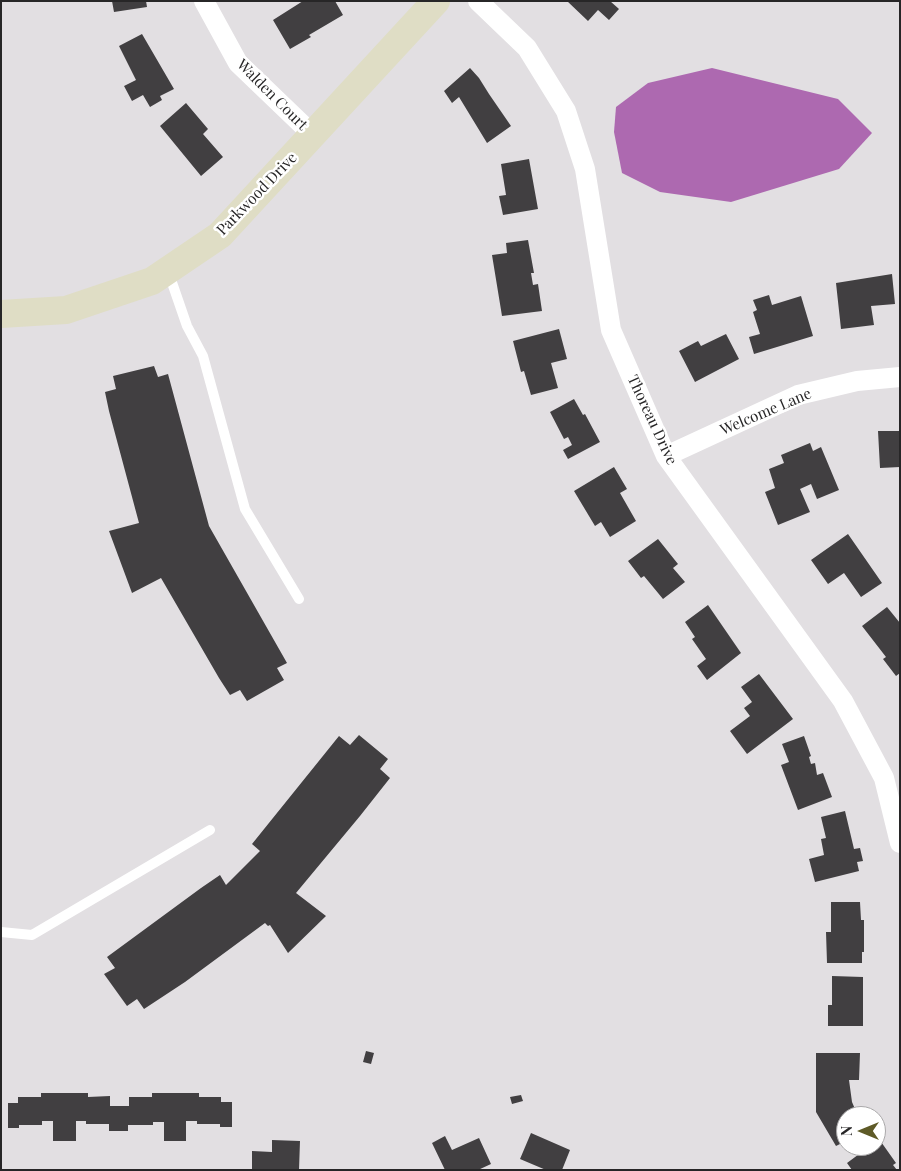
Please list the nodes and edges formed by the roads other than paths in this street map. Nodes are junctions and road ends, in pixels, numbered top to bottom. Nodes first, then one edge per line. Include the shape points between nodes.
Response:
1 (204, 1) edge
2 (436, 1) edge
3 (478, 1) edge
4 (313, 135) junction
5 (168, 270) junction
6 (1, 314) edge
7 (900, 377) edge
8 (666, 456) junction
9 (299, 598) dead end
10 (210, 830) dead end
11 (900, 843) edge
12 (1, 932) edge

1 - 4 street, Walden Court via 238,63
2 - 4 street, Parkwood Drive
3 - 8 street, Thoreau Drive via 527,48 566,111 585,169 611,330
4 - 5 street, Parkwood Drive via 220,235
5 - 6 street, Parkwood Drive via 152,281 66,310
5 - 9 lane via 187,326 203,356 245,509
7 - 8 street, Welcome Lane via 857,381 798,395
8 - 11 street, Thoreau Drive via 843,701 884,778
10 - 12 lane via 32,935

